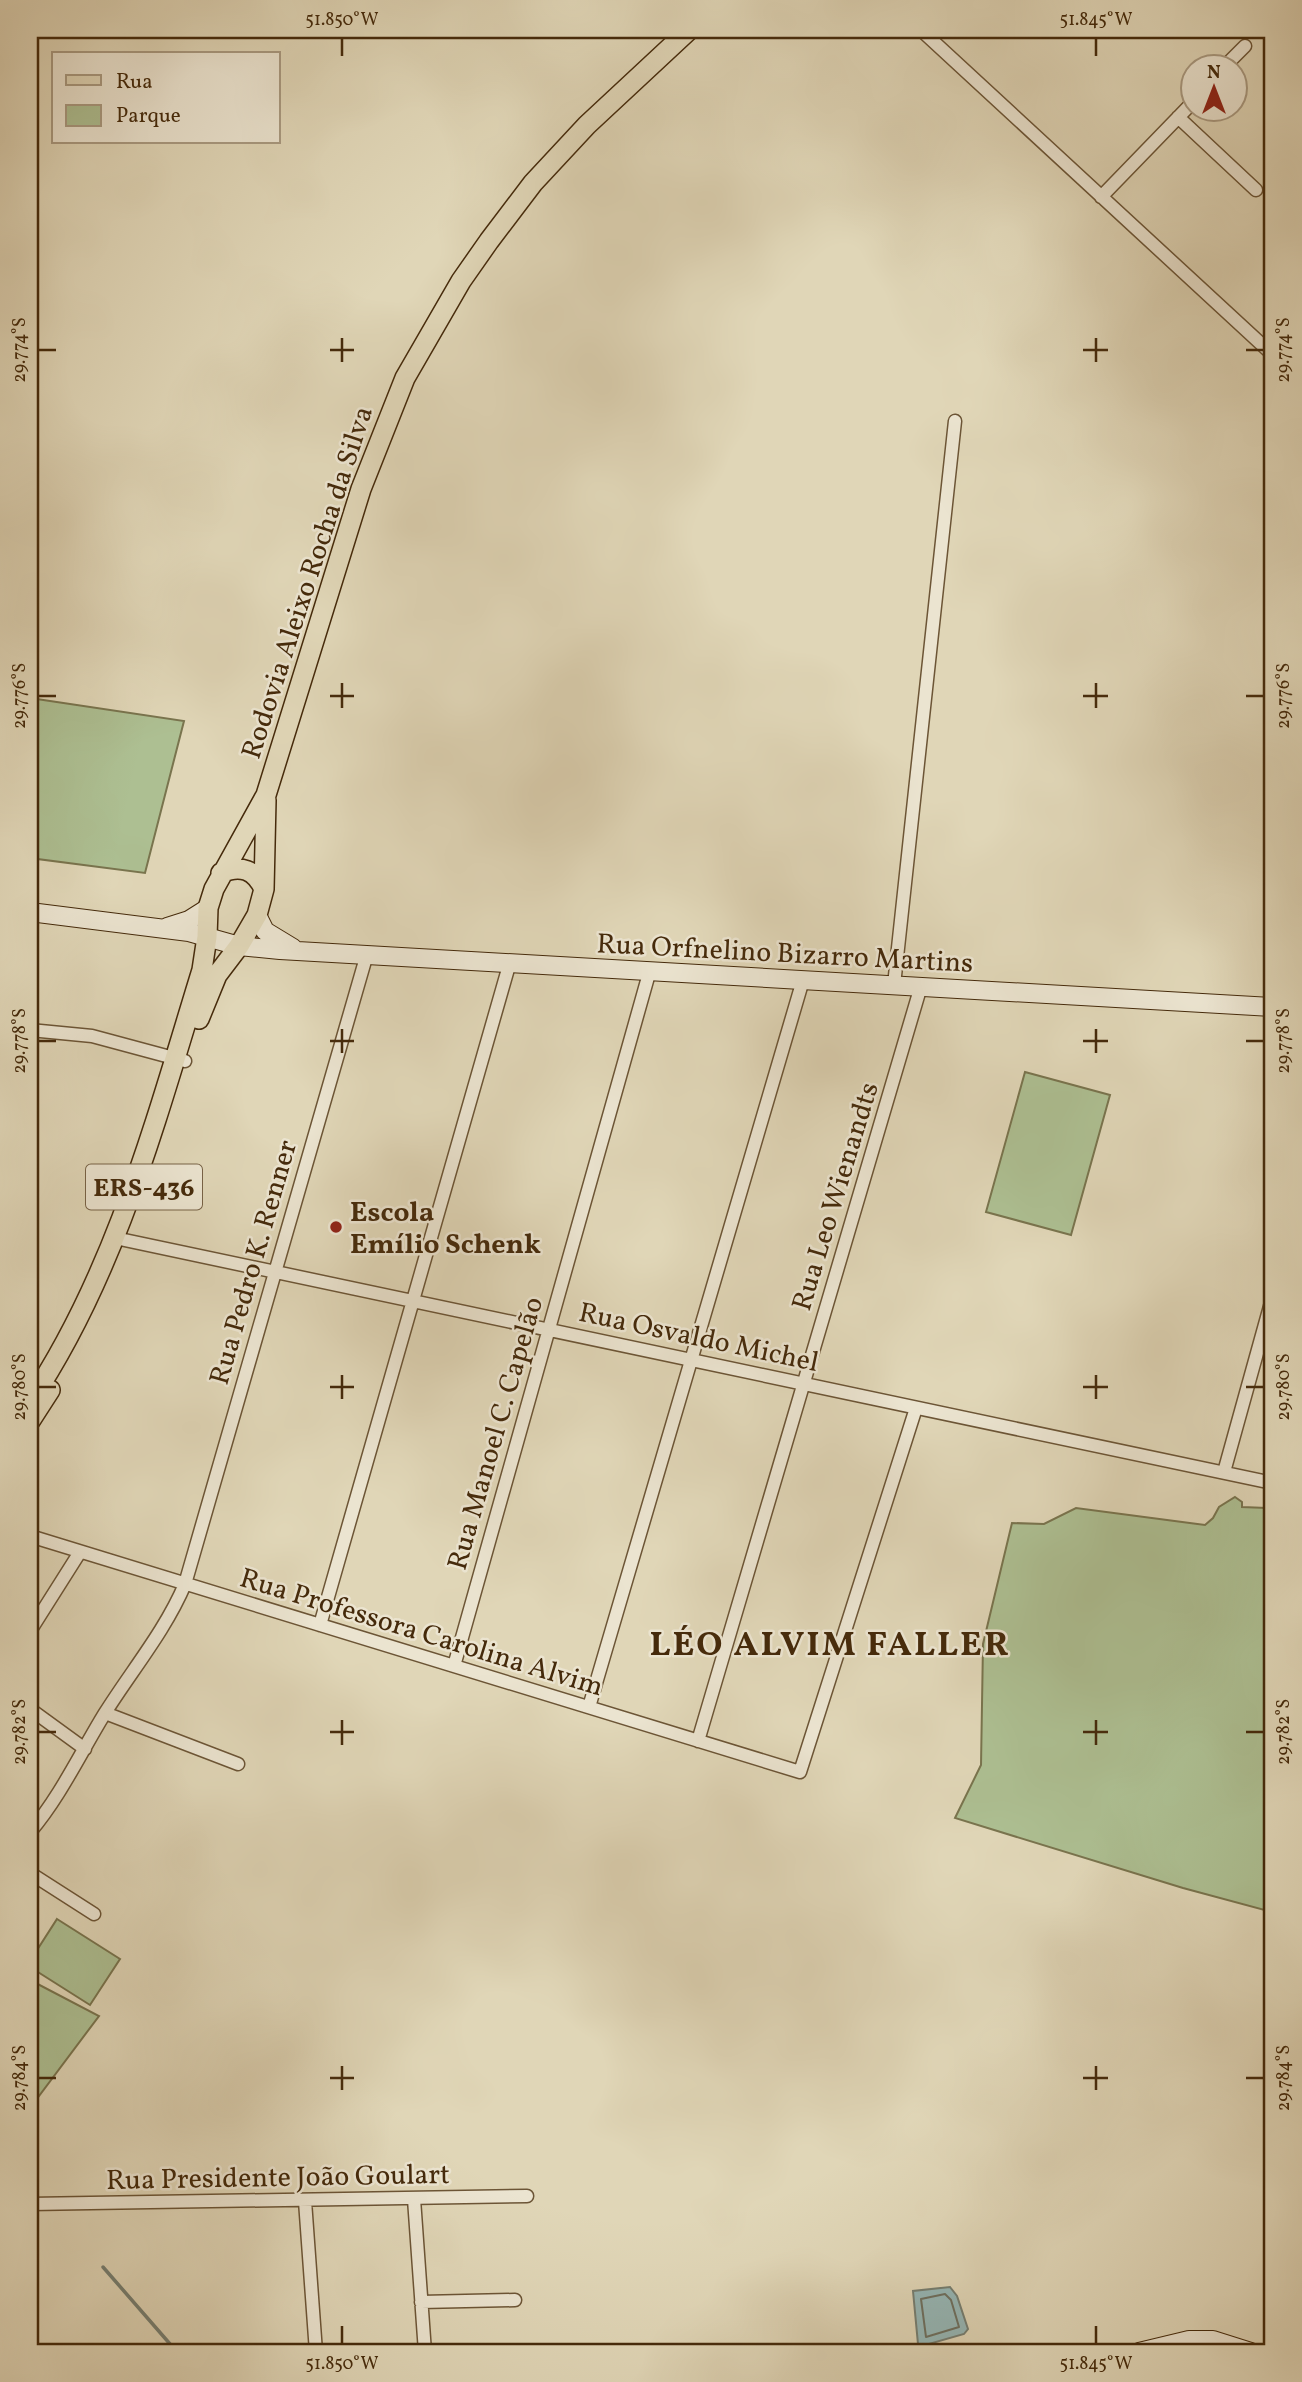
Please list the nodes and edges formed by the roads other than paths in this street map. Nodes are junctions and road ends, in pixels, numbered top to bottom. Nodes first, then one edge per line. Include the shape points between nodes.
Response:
1 (689, 30) edge
2 (921, 30) edge
3 (1245, 46) dead end
4 (1239, 52) edge
5 (1178, 117) joint
6 (1256, 190) dead end
7 (1101, 197) junction
8 (1272, 354) edge
9 (955, 421) dead end
10 (266, 795) junction
11 (221, 873) junction
12 (264, 889) junction
13 (208, 908) junction
14 (30, 912) edge
15 (257, 915) junction
16 (164, 928) junction
17 (207, 937) junction
18 (239, 946) junction
19 (296, 950) junction
20 (367, 954) junction
21 (510, 962) junction
22 (650, 970) junction
23 (803, 979) junction
24 (894, 985) junction
25 (922, 986) junction
26 (1272, 1007) edge
27 (30, 1030) edge
28 (180, 1059) junction
29 (121, 1239) junction
30 (275, 1272) junction
31 (1272, 1299) edge
32 (413, 1301) junction
33 (549, 1330) junction
34 (691, 1360) junction
35 (804, 1383) junction
36 (30, 1401) edge
37 (916, 1408) junction
38 (30, 1422) edge
39 (1224, 1472) junction
40 (1272, 1483) edge
41 (30, 1536) edge
42 (79, 1552) junction
43 (185, 1584) junction
44 (320, 1625) junction
45 (30, 1632) edge
46 (454, 1666) junction
47 (589, 1707) junction
48 (30, 1709) edge
49 (105, 1713) junction
50 (698, 1741) junction
51 (85, 1749) junction
52 (238, 1764) dead end
53 (30, 1832) edge
54 (30, 1873) edge
55 (94, 1914) dead end
56 (527, 2196) dead end
57 (414, 2199) junction
58 (305, 2201) junction
59 (30, 2204) edge
60 (515, 2300) dead end
61 (421, 2302) junction
62 (316, 2352) edge
63 (425, 2352) edge
64 (1139, 2352) edge
65 (1251, 2352) edge

1 - 10 main road, Rodovia Aleixo Rocha da Silva / ERS-436 via 587,125 533,183 468,271 405,378 361,489
2 - 7 street
3 - 4 street
5 - 6 street
5 - 7 street
7 - 8 street
9 - 24 street
10 - 11 main road, Rodovia Aleixo Rocha da Silva / ERS-436
10 - 12 main road, Rodovia Aleixo Rocha da Silva / ERS-436
11 - 12 main road via 252,871
11 - 13 main road, Rodovia Aleixo Rocha da Silva / ERS-436
12 - 15 main road, Rodovia Aleixo Rocha da Silva / ERS-436
13 - 16 street
13 - 17 main road, Rodovia Aleixo Rocha da Silva / ERS-436
14 - 16 street, Rua Orfnelino Bizarro Martins
15 - 18 main road, Rodovia Aleixo Rocha da Silva / ERS-436
15 - 19 street, Rua Orfnelino Bizarro Martins via 265,931
16 - 17 street, Rua Orfnelino Bizarro Martins
17 - 18 street, Rua Orfnelino Bizarro Martins
17 - 28 main road, Rodovia Aleixo Rocha da Silva / ERS-436
18 - 19 street, Rua Orfnelino Bizarro Martins
18 - 28 main road, Rodovia Aleixo Rocha da Silva / ERS-436 via 217,975
19 - 20 street, Rua Orfnelino Bizarro Martins
20 - 21 street, Rua Orfnelino Bizarro Martins
20 - 30 street, Rua Pedro K. Renner
21 - 22 street, Rua Orfnelino Bizarro Martins
21 - 32 street
22 - 23 street, Rua Orfnelino Bizarro Martins
22 - 33 street, Rua Manoel C. Capelão
23 - 24 street, Rua Orfnelino Bizarro Martins
23 - 34 street
24 - 25 street, Rua Orfnelino Bizarro Martins
25 - 26 street, Rua Orfnelino Bizarro Martins
25 - 35 street, Rua Leo Wienandts
27 - 28 street via 92,1036
28 - 29 main road, Rodovia Aleixo Rocha da Silva / ERS-436 via 159,1149
29 - 30 street, Rua Osvaldo Michel
29 - 36 main road, Rodovia Aleixo Rocha da Silva / ERS-436
29 - 38 main road, Rodovia Aleixo Rocha da Silva / ERS-436 via 96,1309
30 - 32 street, Rua Osvaldo Michel
30 - 43 street, Rua Pedro K. Renner
31 - 39 street
32 - 33 street, Rua Osvaldo Michel
32 - 44 street
33 - 34 street, Rua Osvaldo Michel
33 - 46 street, Rua Manoel C. Capelão
34 - 35 street, Rua Osvaldo Michel
34 - 47 street
35 - 37 street, Rua Osvaldo Michel
35 - 50 street, Rua Leo Wienandts
37 - 39 street, Rua Osvaldo Michel
37 - 50 street, Rua Professora Carolina Alvim via 800,1772
39 - 40 street, Rua Osvaldo Michel
41 - 42 street, Rua Professora Carolina Alvim
42 - 43 street, Rua Professora Carolina Alvim
42 - 45 street
43 - 44 street, Rua Professora Carolina Alvim
43 - 49 street, Rua Pedro K. Renner via 163,1628
44 - 46 street, Rua Professora Carolina Alvim
46 - 47 street, Rua Professora Carolina Alvim
47 - 50 street, Rua Professora Carolina Alvim
48 - 51 street
49 - 51 street, Rua Pedro K. Renner
49 - 52 street
51 - 53 street, Rua Pedro K. Renner
54 - 55 street
56 - 57 street, Rua Presidente João Goulart
57 - 58 street, Rua Presidente João Goulart
57 - 61 street
58 - 59 street, Rua Presidente João Goulart
58 - 62 street
60 - 61 street
61 - 63 street
64 - 65 street via 1189,2340 1213,2340

